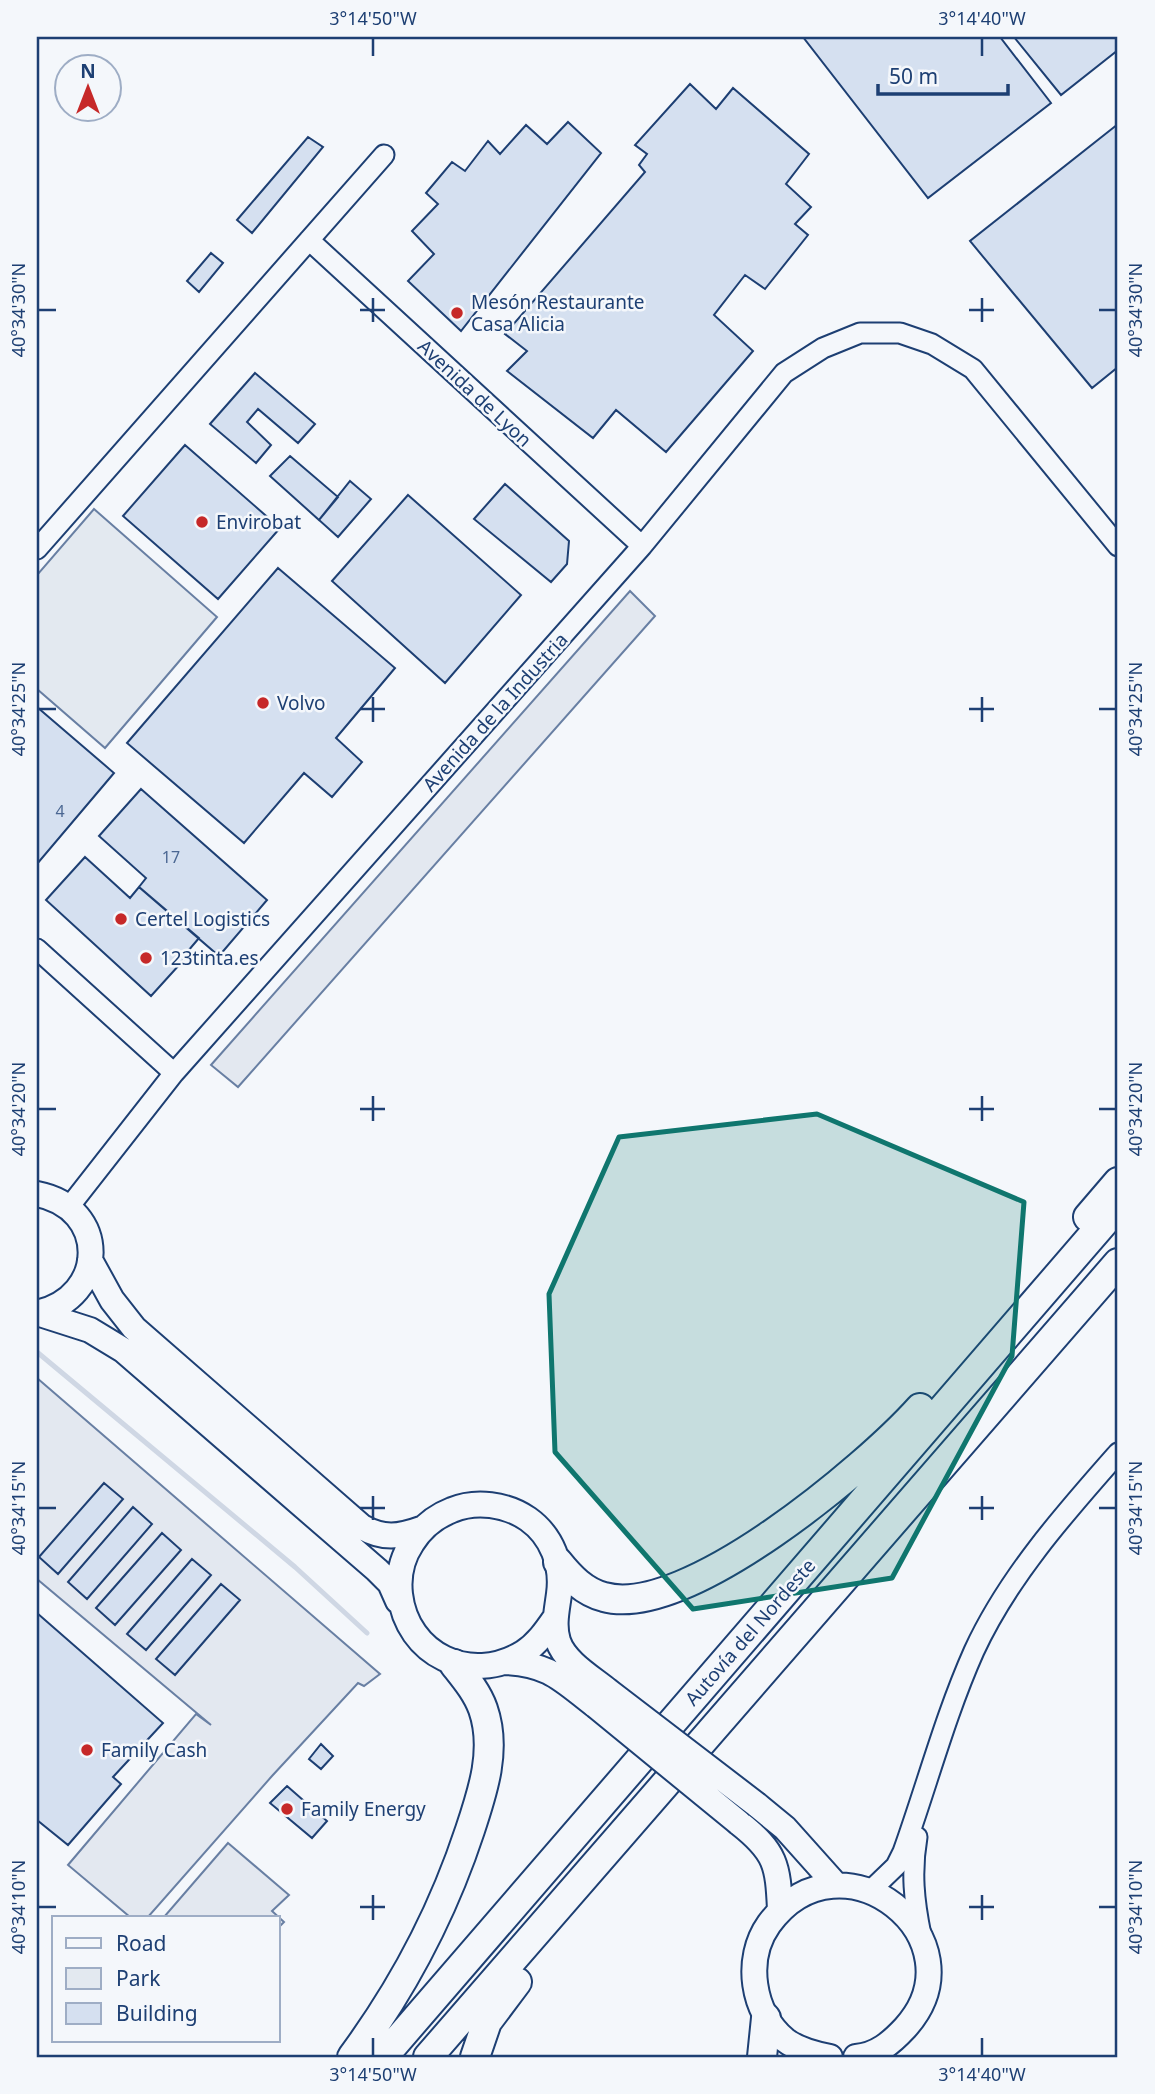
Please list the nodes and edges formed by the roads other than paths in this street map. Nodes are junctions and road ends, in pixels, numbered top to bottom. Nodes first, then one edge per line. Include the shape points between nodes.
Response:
1 (384, 155) dead end
2 (309, 240) junction
3 (642, 546) junction
4 (1118, 546) edge
5 (37, 549) edge
6 (37, 949) edge
7 (174, 1073) junction
8 (1118, 1182) edge
9 (37, 1194) edge
10 (1118, 1206) edge
11 (69, 1207) junction
12 (90, 1260) junction
13 (1118, 1263) edge
14 (37, 1313) edge
15 (1118, 1452) edge
16 (421, 1529) junction
17 (558, 1562) junction
18 (402, 1609) junction
19 (555, 1618) junction
20 (504, 1662) junction
21 (454, 1664) junction
22 (601, 1698) junction
23 (923, 1797) junction
24 (635, 1819) junction
25 (836, 1885) junction
26 (870, 1891) junction
27 (780, 1910) junction
28 (922, 1940) junction
29 (766, 2018) junction
30 (352, 2057) edge
31 (383, 2057) edge
32 (428, 2057) edge
33 (475, 2057) edge
34 (762, 2057) edge
35 (830, 2057) edge
36 (856, 2057) edge

1 - 2 street
2 - 3 street, Avenida de Lyon
2 - 5 street
3 - 4 street, Avenida de la Industria via 784,373 823,348 860,333 900,333 932,344 973,369
3 - 7 street, Avenida de la Industria
6 - 7 street
7 - 11 street, Avenida de la Industria
8 - 17 highway via 913,1416 820,1501 783,1527 685,1583 641,1599 604,1598 590,1592
9 - 11 main road
10 - 31 highway, Autovía del Nordeste
11 - 12 main road via 86,1231
12 - 14 main road via 73,1295 53,1309
12 - 16 main road via 134,1328 362,1527 387,1537
13 - 24 highway, Autovía del Nordeste
14 - 18 main road via 90,1329 123,1350 377,1570 390,1583
15 - 23 street via 1033,1556 975,1649
16 - 17 main road via 461,1506 507,1508 545,1535
16 - 18 main road via 405,1553 398,1581
17 - 19 main road
18 - 21 main road via 428,1649
19 - 20 main road via 542,1637
19 - 22 main road via 559,1642
20 - 21 main road
20 - 22 main road via 537,1665
21 - 30 highway via 483,1709 488,1733 483,1790 457,1870 418,1953
22 - 25 main road, bridge via 757,1805 785,1828
22 - 27 main road, bridge via 757,1837 772,1857
23 - 26 street via 896,1866
23 - 28 street via 912,1878
24 - 32 highway, Autovía del Nordeste
24 - 33 highway via 603,1881 496,2007
25 - 26 main road
25 - 27 main road via 816,1888
26 - 28 main road via 895,1904
27 - 29 main road via 762,1933 754,1962 755,1991
28 - 36 main road via 927,1984 922,2004 893,2041
29 - 34 highway
29 - 35 main road via 785,2039 811,2054

